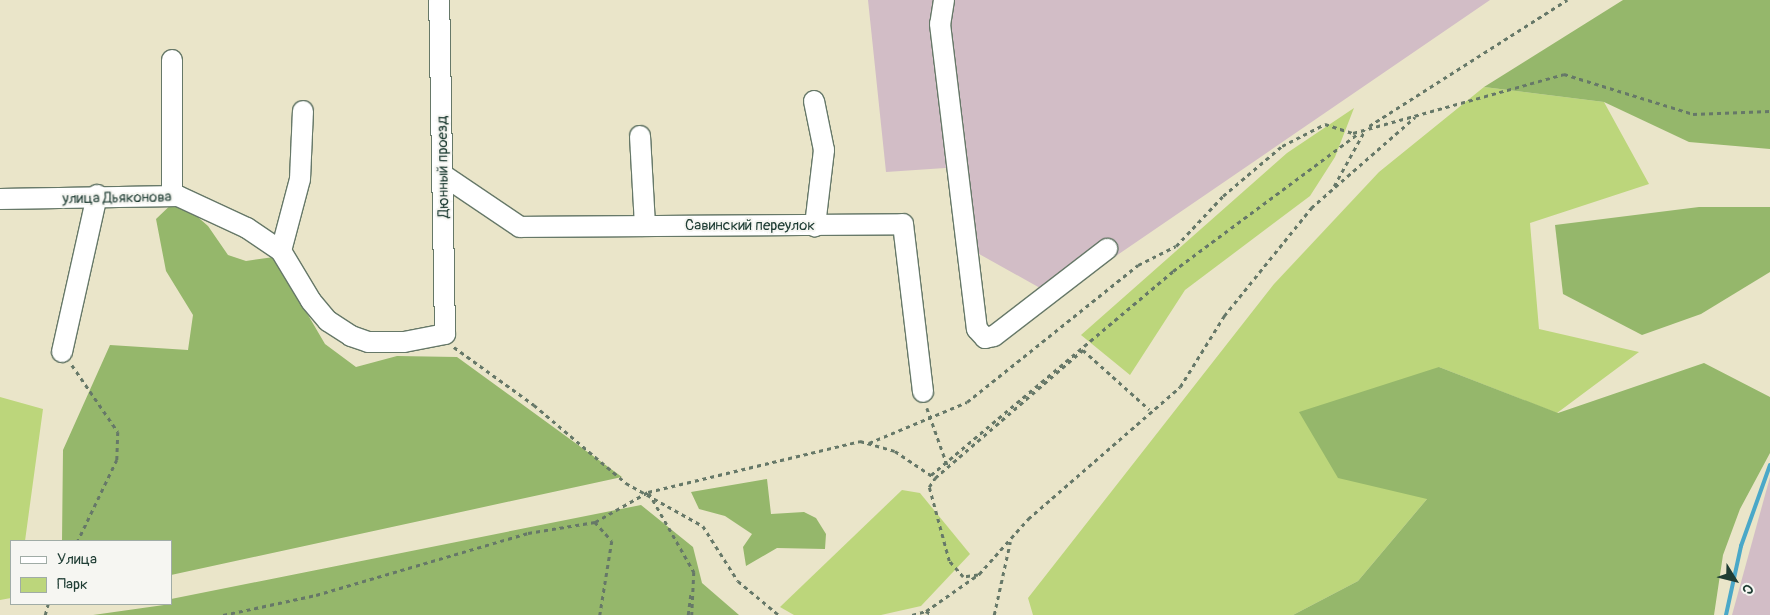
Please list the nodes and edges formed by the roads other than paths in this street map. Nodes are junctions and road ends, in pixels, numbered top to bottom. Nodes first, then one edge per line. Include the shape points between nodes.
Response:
1 (439, 0) edge
2 (944, 0) edge
3 (172, 60) dead end
4 (814, 101) dead end
5 (303, 111) dead end
6 (640, 136) dead end
7 (443, 175) junction
8 (97, 195) junction
9 (172, 196) junction
10 (0, 198) edge
11 (645, 226) junction
12 (815, 226) junction
13 (1107, 249) dead end
14 (281, 251) junction
15 (445, 334) joint
16 (62, 352) road end
17 (923, 392) road end

1 - 7 street, Дюнный проезд
2 - 13 street via 940,24 977,329 985,338 994,336
3 - 9 street
4 - 12 street via 824,150
5 - 14 street via 300,179
6 - 11 street
7 - 11 street, Савинский переулок via 520,226
7 - 15 street, Дюнный проезд
8 - 9 street, улица Дьяконова
8 - 10 street, улица Дьяконова via 32,201
8 - 16 street
9 - 14 street, улица Дьяконова via 247,228
11 - 12 street, Савинский переулок
12 - 17 street, Савинский переулок via 903,224
14 - 15 street, улица Дьяконова via 311,301 328,321 351,336 368,342 404,342

